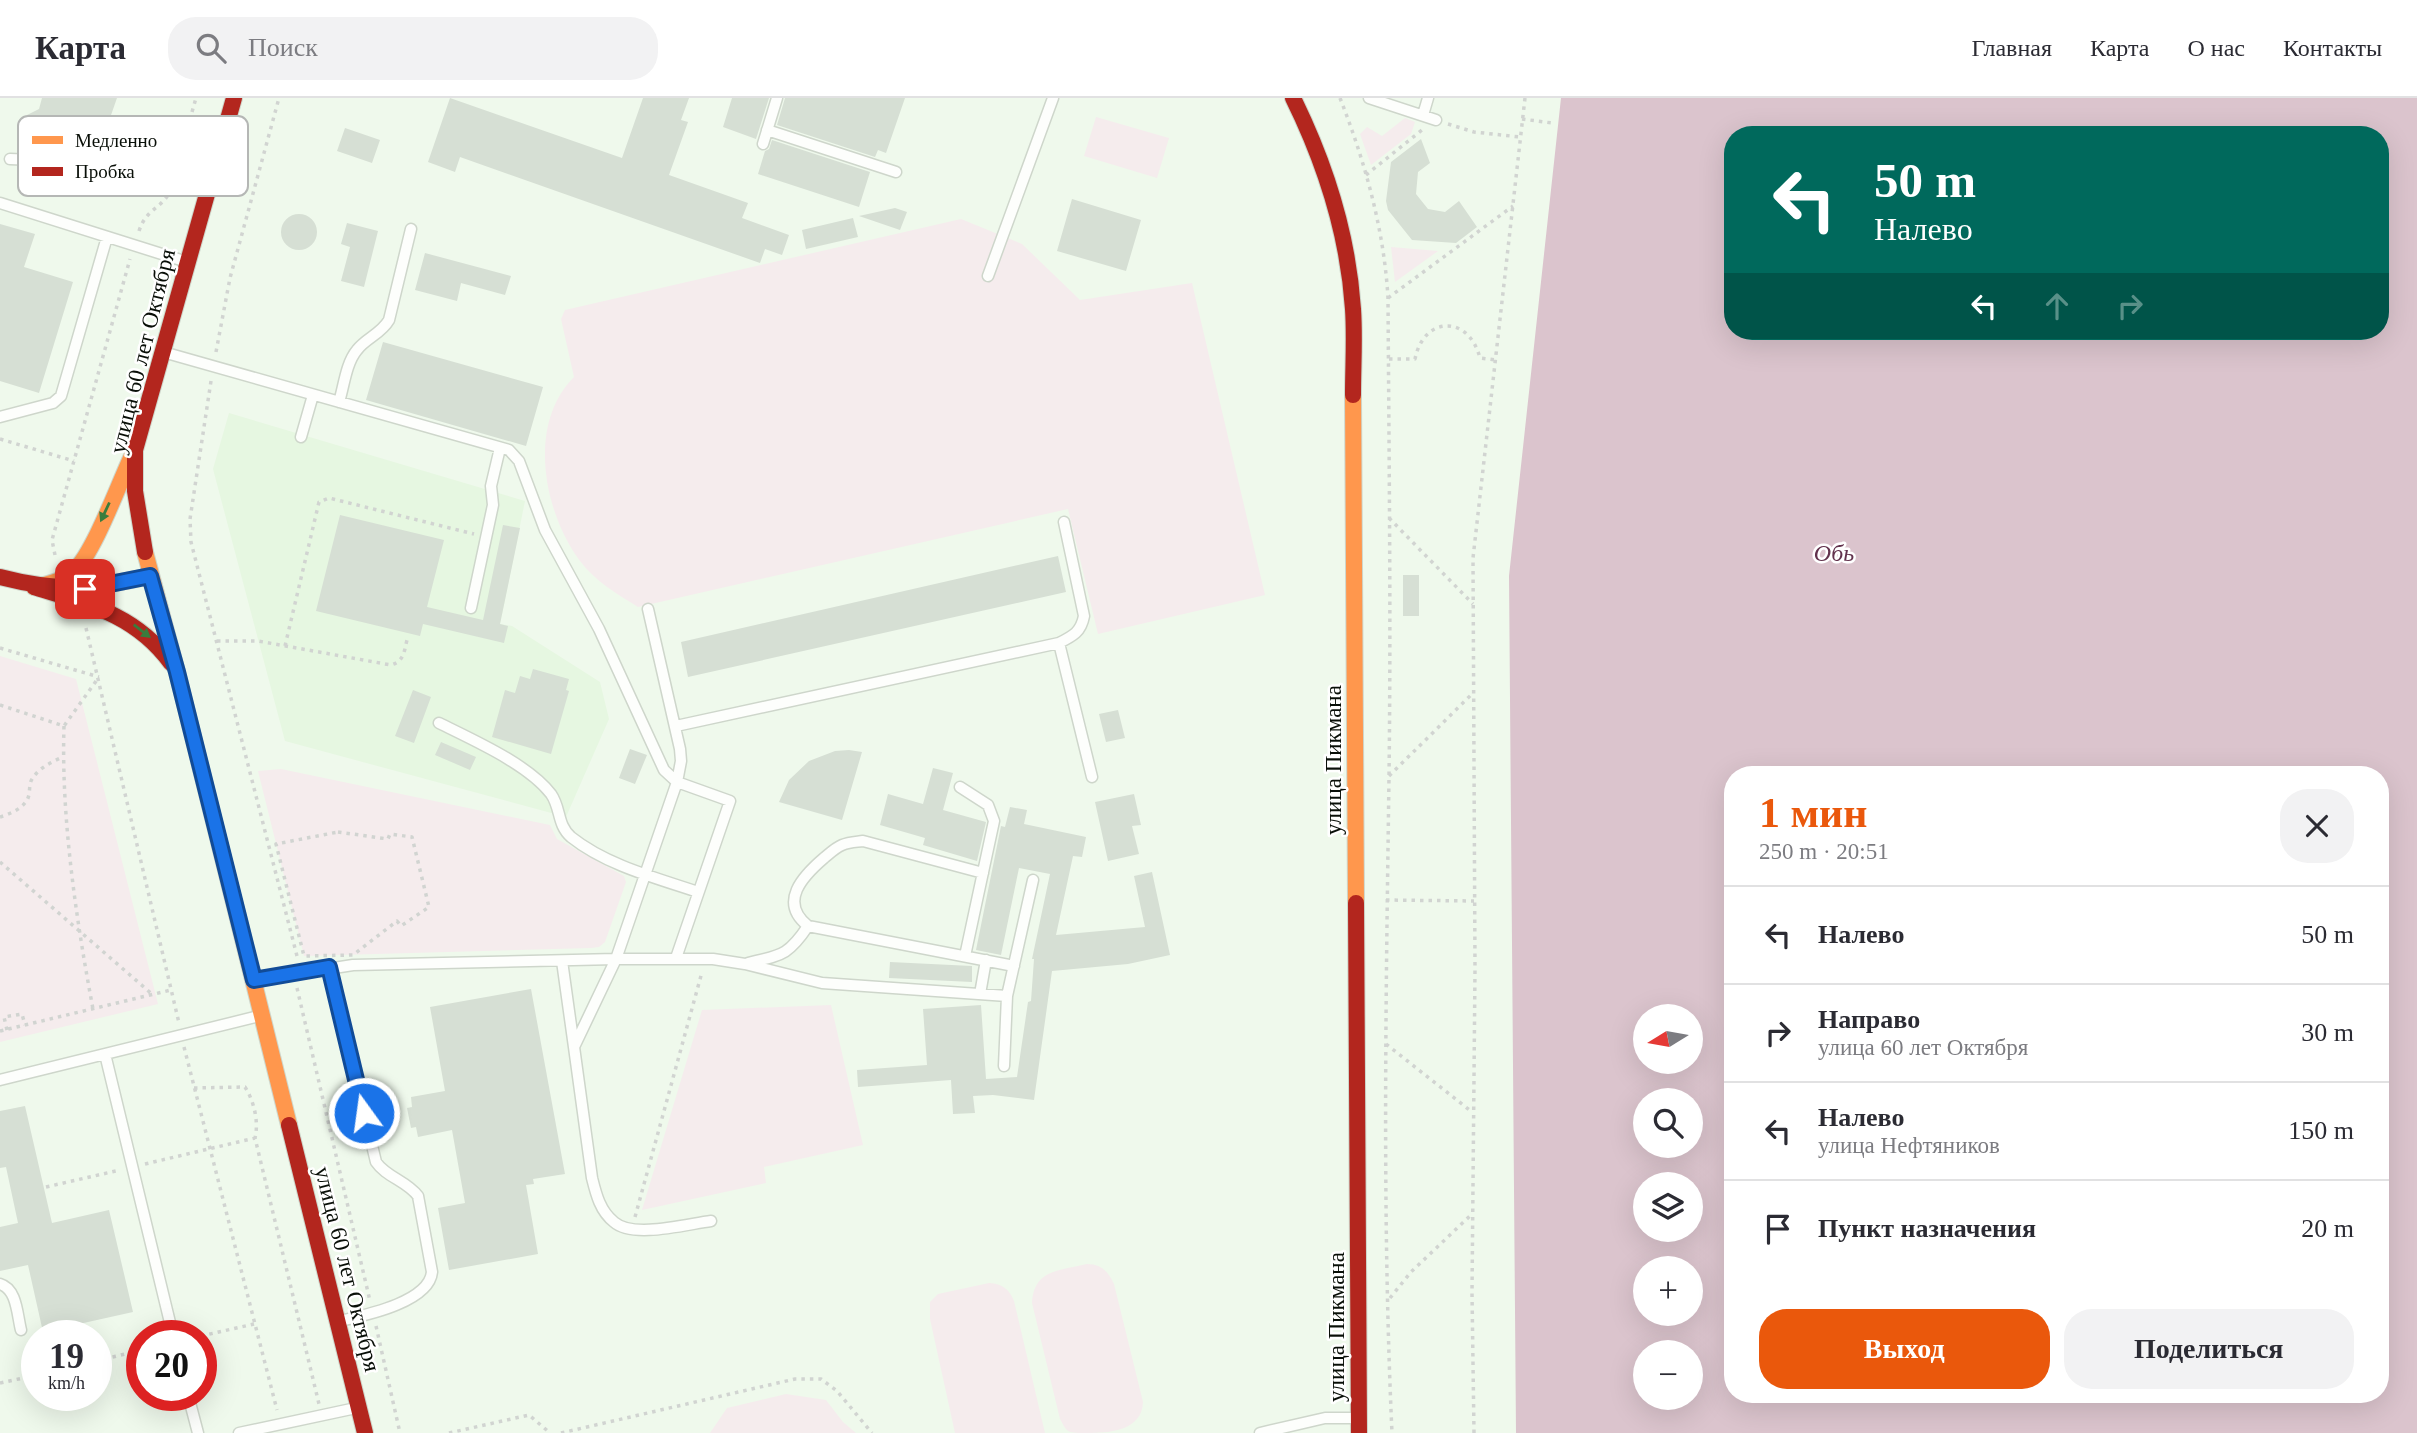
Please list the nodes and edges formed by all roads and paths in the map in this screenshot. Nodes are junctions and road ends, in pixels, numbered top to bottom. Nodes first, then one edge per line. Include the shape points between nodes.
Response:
1 (196, 98) edge
2 (234, 98) edge
3 (279, 98) edge
4 (778, 98) edge
5 (1052, 98) edge
6 (1293, 98) edge
7 (1340, 98) edge
8 (1369, 98) edge
9 (1428, 98) edge
10 (1525, 98) edge
11 (1395, 102) edge
12 (191, 116) edge
13 (229, 116) edge
14 (1430, 119) junction
15 (1522, 120) junction
16 (1552, 124) dead end
17 (767, 130) junction
18 (1520, 138) junction
19 (762, 144) dead end
20 (10, 159) dead end
21 (18, 159) edge
22 (896, 172) dead end
23 (1366, 175) junction
24 (168, 196) edge
25 (206, 196) edge
26 (0, 203) edge
27 (1513, 206) junction
28 (411, 229) dead end
29 (107, 237) junction
30 (134, 246) junction
31 (187, 262) junction
32 (988, 276) dead end
33 (1388, 298) junction
34 (161, 351) junction
35 (1389, 359) junction
36 (1496, 360) junction
37 (214, 367) junction
38 (313, 395) junction
39 (339, 402) junction
40 (0, 417) edge
41 (302, 437) dead end
42 (0, 439) edge
43 (500, 448) junction
44 (135, 450) junction
45 (74, 461) junction
46 (1389, 518) junction
47 (1063, 522) dead end
48 (486, 537) junction
49 (191, 542) dead end
50 (55, 557) dead end
51 (150, 576) junction
52 (0, 577) edge
53 (34, 587) junction
54 (1474, 605) junction
55 (471, 608) dead end
56 (648, 609) dead end
57 (86, 626) dead end
58 (407, 640) dead end
59 (217, 641) dead end
60 (1059, 643) junction
61 (285, 646) junction
62 (0, 648) edge
63 (177, 672) junction
64 (99, 677) junction
65 (1473, 693) junction
66 (0, 705) edge
67 (439, 723) dead end
68 (64, 726) junction
69 (676, 726) junction
70 (63, 757) junction
71 (1389, 776) junction
72 (1091, 777) dead end
73 (677, 782) junction
74 (960, 787) dead end
75 (0, 817) edge
76 (276, 844) joint
77 (0, 862) edge
78 (983, 873) junction
79 (645, 874) junction
80 (1033, 880) dead end
81 (698, 892) junction
82 (1386, 900) junction
83 (1474, 901) junction
84 (808, 926) junction
85 (80, 931) junction
86 (965, 956) junction
87 (676, 958) junction
88 (616, 959) junction
89 (706, 959) junction
90 (986, 960) junction
91 (562, 961) junction
92 (745, 964) junction
93 (1014, 966) junction
94 (329, 967) junction
95 (254, 980) junction
96 (171, 990) junction
97 (980, 994) junction
98 (153, 995) junction
99 (1007, 996) junction
100 (93, 1009) junction
101 (262, 1015) junction
102 (25, 1025) junction
103 (7, 1030) junction
104 (0, 1031) edge
105 (181, 1035) junction
106 (1386, 1044) junction
107 (574, 1047) junction
108 (105, 1054) junction
109 (1004, 1066) dead end
110 (0, 1080) edge
111 (194, 1088) junction
112 (1474, 1112) junction
113 (255, 1138) junction
114 (209, 1149) junction
115 (132, 1167) junction
116 (46, 1188) dead end
117 (1472, 1214) junction
118 (711, 1221) dead end
119 (632, 1230) junction
120 (0, 1284) edge
121 (1388, 1299) junction
122 (169, 1320) edge
123 (338, 1321) junction
124 (254, 1324) junction
125 (21, 1329) dead end
126 (217, 1332) edge
127 (21, 1378) edge
128 (0, 1383) edge
129 (359, 1407) junction
130 (192, 1411) edge
131 (322, 1415) junction
132 (281, 1424) junction
133 (1359, 1426) edge
134 (198, 1433) edge
135 (239, 1433) edge
136 (365, 1433) edge
137 (449, 1433) edge
138 (550, 1433) edge
139 (561, 1433) edge
140 (872, 1433) edge
141 (1260, 1433) edge
142 (1392, 1433) edge
143 (1474, 1433) edge

1 - 12 path
2 - 13 main road, улица 60 лет Октября
3 - 37 path via 230,278
4 - 17 lane
5 - 32 lane
6 - 133 main road, улица Пикмана via 1339,208 1353,311
7 - 23 path
8 - 11 lane
9 - 14 lane
10 - 15 path
11 - 14 lane
14 - 18 path via 1474,132
14 - 23 path
15 - 16 path
15 - 18 path
17 - 19 lane
17 - 22 lane
18 - 27 path
20 - 21 lane
23 - 33 path via 1386,258
24 - 30 path via 143,218
25 - 31 main road, улица 60 лет Октября
26 - 29 lane
27 - 33 path
27 - 36 path
28 - 39 lane via 389,320 352,356
29 - 30 lane
29 - 40 lane via 61,396 53,403
30 - 31 lane
30 - 45 path
31 - 34 main road, улица 60 лет Октября
33 - 35 path
34 - 37 lane
34 - 44 main road, улица 60 лет Октября
35 - 36 path via 1415,359 1427,333 1450,325 1474,340 1480,358
35 - 46 path
36 - 54 path via 1473,558
37 - 38 lane
37 - 49 path via 190,519
38 - 39 lane
38 - 41 lane
39 - 43 lane
42 - 45 path
43 - 48 lane
43 - 73 lane via 519,461 545,530 599,629 658,760
44 - 51 main road, улица 60 лет Октября via 138,517
44 -> 53 main road via 86,556 73,572
45 - 50 path via 52,540
46 - 54 path
46 - 71 path
47 - 60 lane via 1084,616 1082,628
48 - 55 lane
48 - 61 path via 322,499
51 - 53 main road via 85,589
51 - 63 main road, улица 60 лет Октября
52 - 53 main road
53 -> 63 main road via 124,618 154,641
54 - 65 path
56 - 69 lane
57 - 64 path
58 - 61 path via 402,658 391,665
59 - 61 path via 240,639
60 - 69 lane
60 - 72 lane
62 - 64 path
63 - 95 main road, улица 60 лет Октября
64 - 68 path
64 - 96 path
65 - 71 path
65 - 83 path
66 - 68 path
67 - 79 lane via 484,745 544,786 555,801 561,825 573,838
68 - 70 path
69 - 73 lane via 681,761
70 - 75 path via 36,775 25,802
70 - 85 path
71 - 82 path
73 - 79 lane
73 - 81 lane via 730,801
74 - 78 lane via 988,805 992,813
76 - 76 path via 338,832 388,839 390,834 412,837 429,907 401,926 397,921 353,955 304,956
77 - 85 path
78 - 84 lane via 863,841 843,845 808,871 796,890 796,911
78 - 86 lane
79 - 81 lane
79 - 88 lane
80 - 93 lane
81 - 87 lane
82 - 83 path
82 - 106 path
83 - 112 path
84 - 86 lane
84 - 92 lane via 789,950
85 - 98 path
85 - 100 path
86 - 90 lane
87 - 88 lane
87 - 89 lane
88 - 91 lane
88 - 107 lane
89 - 92 lane
89 - 119 path
90 - 93 lane
90 - 97 lane
91 - 94 lane
91 - 107 lane
92 - 97 lane via 822,984
93 - 99 lane
94 - 95 lane
94 - 123 lane via 376,1162 418,1196 432,1272 423,1290 381,1311
95 - 101 main road, улица 60 лет Октября
96 - 98 path
96 - 105 path
97 - 99 lane
98 - 100 path
99 - 109 lane
100 - 102 path
101 - 105 lane
101 - 123 main road, улица 60 лет Октября
102 - 103 path
102 - 103 path via 22,1014 4,1017
103 - 104 path
105 - 108 lane
105 - 111 path
106 - 112 path
106 - 121 path
107 - 119 lane via 597,1198 616,1224
108 - 110 lane
108 - 115 lane
111 - 113 path via 245,1087 258,1127
111 - 114 path
112 - 117 path
113 - 114 path
113 - 131 path
114 - 115 path
114 - 124 path
115 - 116 path
115 - 122 lane
117 - 121 path
117 - 143 path
118 - 119 lane
120 - 125 lane via 14,1297
121 - 142 path
123 - 129 main road, улица 60 лет Октября
124 - 126 path
124 - 132 path
127 - 128 path
129 - 131 lane
129 - 136 main road, улица 60 лет Октября
130 - 134 lane
131 - 132 lane
132 - 135 lane
133 - 141 lane via 1325,1418
137 - 138 path via 528,1415
139 - 140 path via 808,1379 821,1379 837,1391

